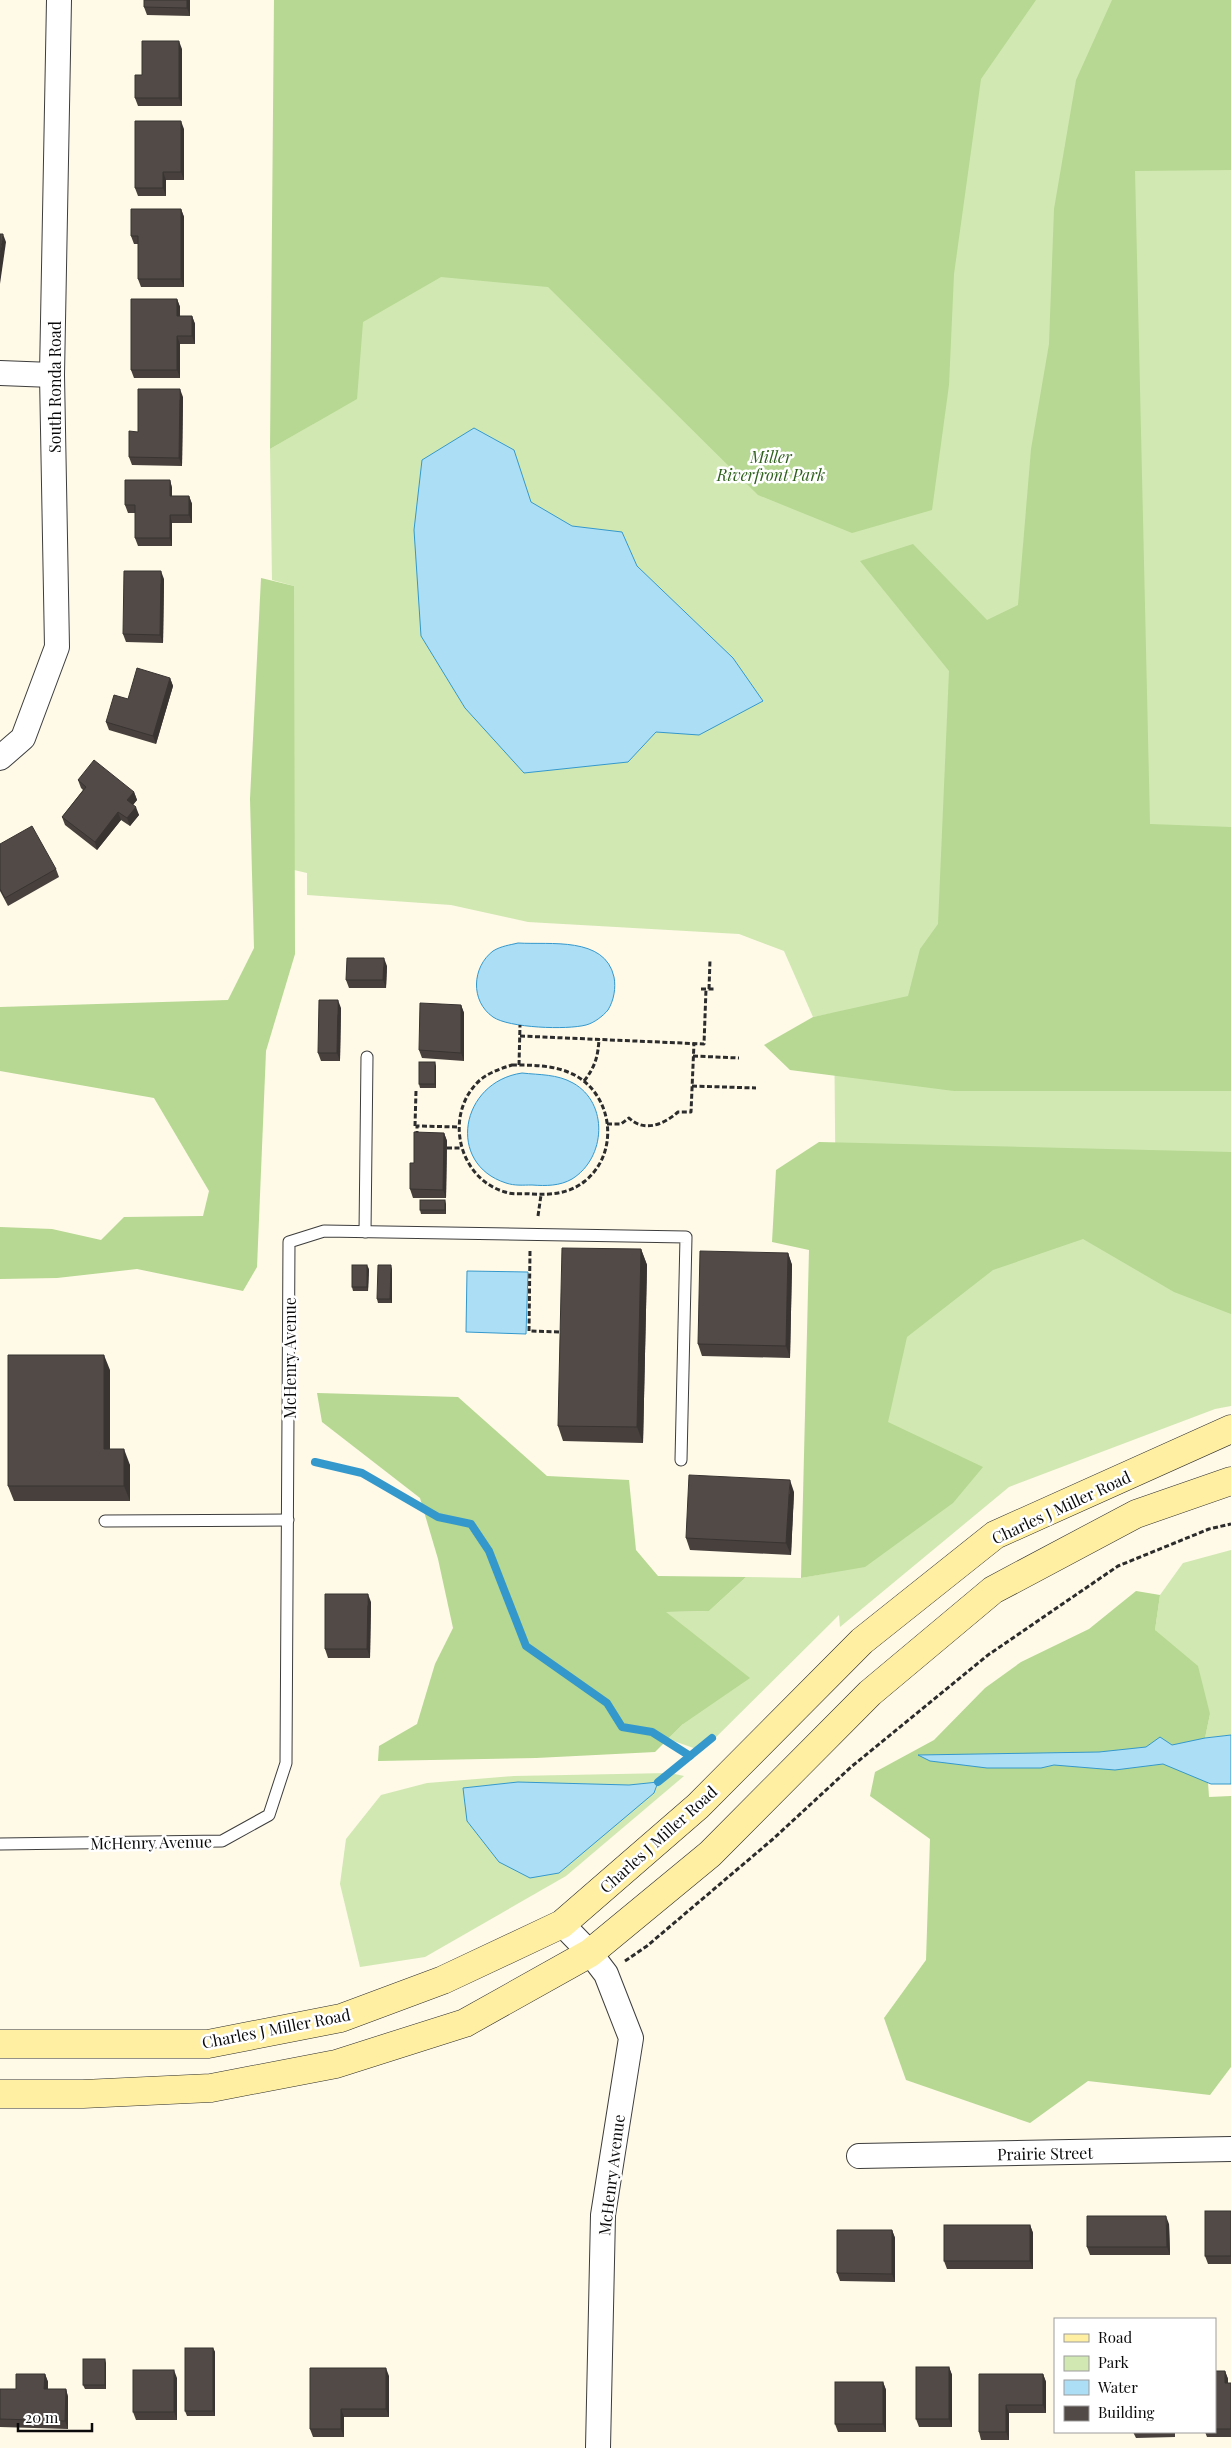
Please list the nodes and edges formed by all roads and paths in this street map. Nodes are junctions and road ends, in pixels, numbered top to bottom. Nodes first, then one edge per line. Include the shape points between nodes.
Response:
1 (60, 0) edge
2 (0, 373) edge
3 (52, 375) junction
4 (0, 758) edge
5 (710, 960) dead end
6 (701, 989) dead end
7 (707, 989) junction
8 (716, 989) dead end
9 (520, 1025) dead end
10 (520, 1036) junction
11 (599, 1039) junction
12 (694, 1043) junction
13 (694, 1056) junction
14 (367, 1057) dead end
15 (739, 1058) dead end
16 (519, 1065) junction
17 (584, 1081) junction
18 (692, 1086) junction
19 (756, 1088) dead end
20 (416, 1091) dead end
21 (608, 1124) junction
22 (417, 1126) junction
23 (459, 1127) junction
24 (417, 1140) edge
25 (447, 1148) dead end
26 (461, 1148) junction
27 (365, 1232) junction
28 (531, 1246) dead end
29 (566, 1332) edge
30 (1231, 1429) edge
31 (681, 1460) dead end
32 (1231, 1481) edge
33 (288, 1520) junction
34 (105, 1521) dead end
35 (0, 1844) edge
36 (562, 1924) junction
37 (590, 1954) junction
38 (0, 2044) edge
39 (0, 2094) edge
40 (1231, 2149) edge
41 (858, 2156) dead end
42 (598, 2448) edge

1 - 3 street, South Ronda Road
2 - 3 street
3 - 4 street, South Ronda Road via 57,647 23,738
5 - 7 path
6 - 7 path
7 - 8 path
7 - 12 path via 704,1044
9 - 10 path
10 - 11 path
10 - 16 path
11 - 12 path
11 - 17 path via 596,1063
12 - 13 path
13 - 15 path
13 - 18 path
14 - 27 lane
16 - 17 path via 554,1068
16 - 23 path via 499,1069 476,1084 464,1104
17 - 21 path via 602,1102
18 - 19 path
18 - 21 path via 691,1112 678,1112 666,1122 650,1126 630,1118 621,1124
20 - 22 path
21 - 26 path via 607,1145 595,1170 585,1181 560,1193 505,1193 483,1181 468,1164
22 - 23 path
22 - 24 path
23 - 26 path
25 - 26 path
27 - 31 lane, McHenry Avenue via 686,1237
27 - 33 lane, McHenry Avenue via 324,1231 289,1242
28 - 29 path via 529,1331
30 - 36 street, Charles J Miller Road via 995,1535 862,1642 698,1806
32 - 37 street via 1136,1514 993,1590 870,1693 710,1854
33 - 34 lane
33 - 35 lane, McHenry Avenue via 286,1763 269,1815 222,1841
36 - 37 street, McHenry Avenue
36 - 38 street, Charles J Miller Road via 443,1980 342,2018 208,2044
37 - 39 street via 465,2023 336,2064 211,2088
37 - 42 street, McHenry Avenue via 606,1974 631,2038 603,2215
40 - 41 street, Prairie Street

